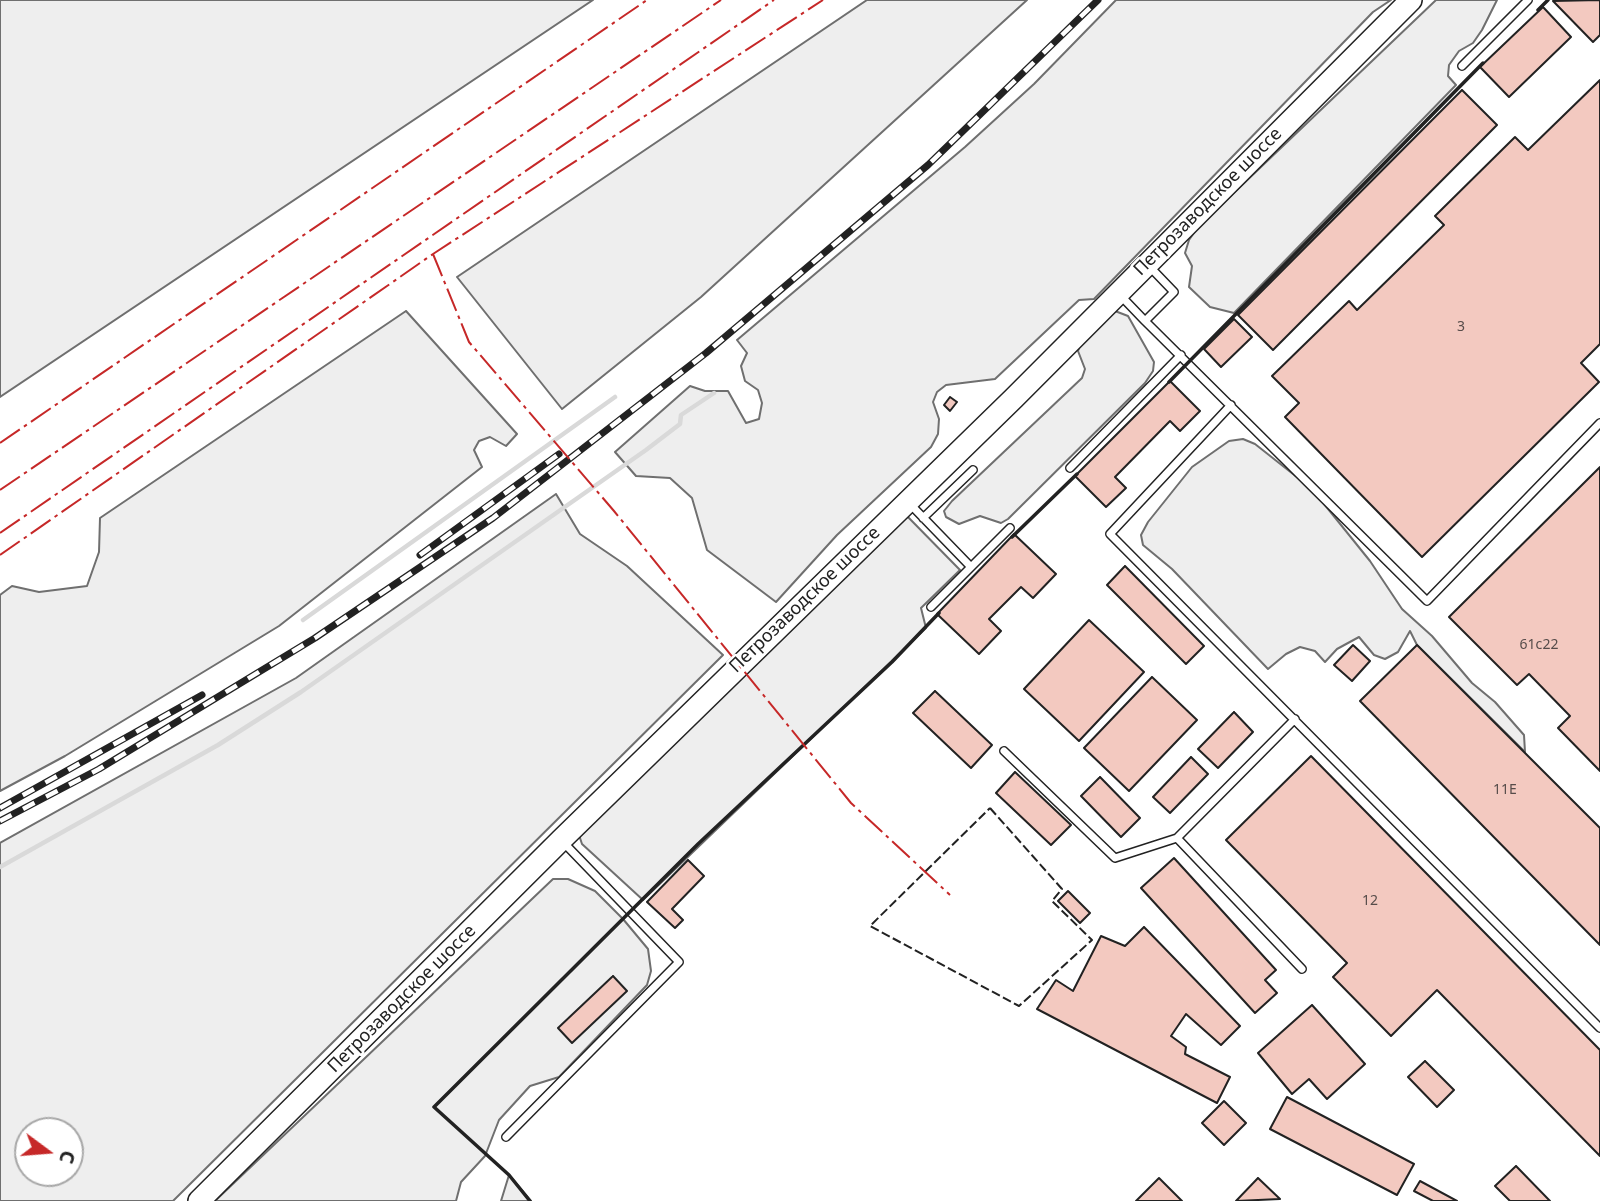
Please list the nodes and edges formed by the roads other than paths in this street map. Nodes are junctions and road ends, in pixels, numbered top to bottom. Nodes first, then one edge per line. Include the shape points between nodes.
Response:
1 (1411, 0) edge
2 (1528, 0) edge
3 (1462, 66) dead end
4 (1146, 264) junction
5 (1118, 293) junction
6 (1145, 321) junction
7 (1181, 355) junction
8 (1231, 405) junction
9 (1600, 423) edge
10 (1070, 468) dead end
11 (973, 470) dead end
12 (907, 501) junction
13 (923, 518) junction
14 (1010, 528) dead end
15 (971, 567) junction
16 (931, 607) dead end
17 (1295, 719) junction
18 (1003, 751) dead end
19 (1177, 838) junction
20 (561, 840) junction
21 (1302, 969) dead end
22 (1600, 1028) edge
23 (506, 1137) dead end
24 (199, 1201) edge

1 - 4 main road, Петрозаводское шоссе
2 - 3 lane
4 - 5 main road, Петрозаводское шоссе
4 - 6 lane via 1174,292
5 - 6 lane
5 - 12 main road, Петрозаводское шоссе
6 - 7 lane
7 - 8 lane
7 - 10 lane
8 - 9 lane via 1427,601
8 - 17 lane via 1110,534
11 - 13 lane
12 - 13 lane
12 - 20 main road, Петрозаводское шоссе
13 - 15 lane
14 - 15 lane
15 - 16 lane
17 - 19 lane
17 - 22 lane
18 - 19 lane via 1115,858
19 - 21 lane
20 - 23 lane via 679,962
20 - 24 main road, Петрозаводское шоссе

